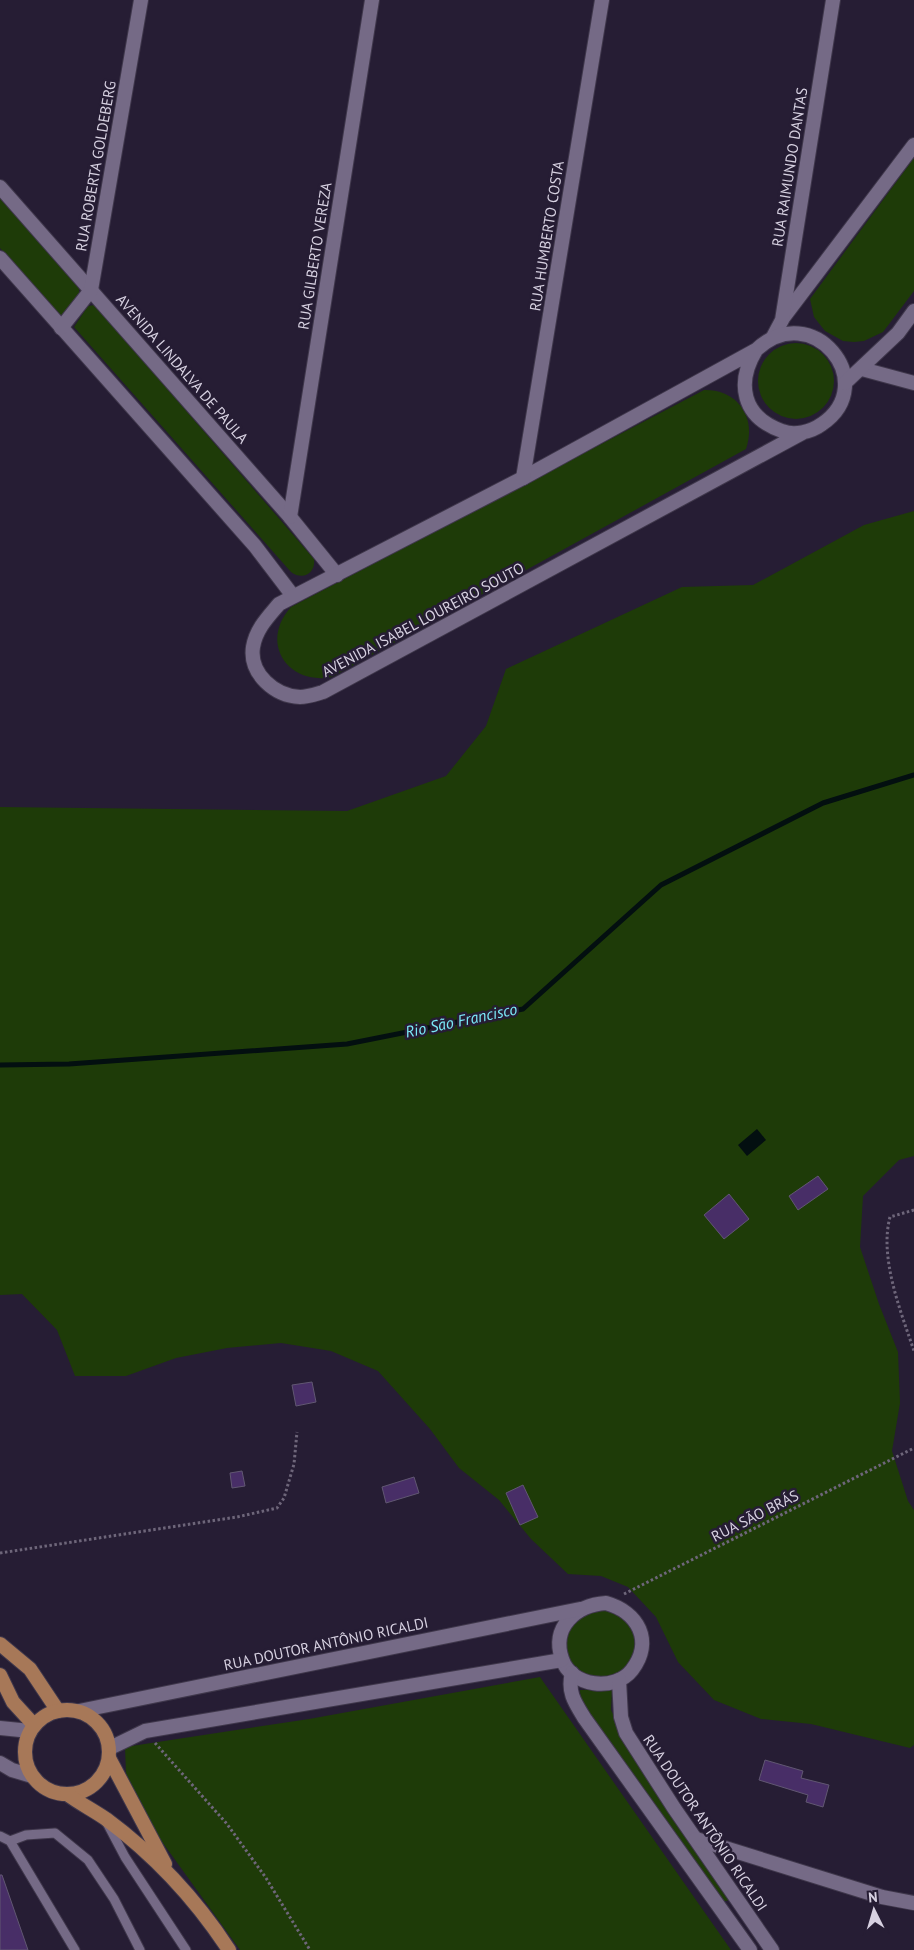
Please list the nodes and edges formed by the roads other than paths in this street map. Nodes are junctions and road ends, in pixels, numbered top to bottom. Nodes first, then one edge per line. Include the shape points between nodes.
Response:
1 (141, 0) edge
2 (372, 0) edge
3 (602, 0) edge
4 (833, 0) edge
5 (914, 145) edge
6 (0, 187) edge
7 (0, 258) edge
8 (91, 290) junction
9 (914, 311) edge
10 (782, 320) junction
11 (61, 328) junction
12 (773, 337) junction
13 (756, 350) junction
14 (862, 369) junction
15 (845, 383) junction
16 (914, 384) edge
17 (804, 432) junction
18 (523, 478) junction
19 (290, 517) junction
20 (337, 575) junction
21 (293, 596) junction
22 (580, 1609) junction
23 (0, 1644) edge
24 (562, 1660) junction
25 (572, 1672) junction
26 (0, 1675) edge
27 (619, 1680) junction
28 (58, 1710) junction
29 (79, 1711) junction
30 (0, 1728) edge
31 (32, 1728) junction
32 (110, 1753) junction
33 (0, 1763) edge
34 (32, 1776) junction
35 (67, 1794) junction
36 (105, 1818) junction
37 (0, 1836) edge
38 (696, 1839) junction
39 (10, 1841) junction
40 (168, 1872) junction
41 (914, 1903) edge
42 (75, 1950) edge
43 (140, 1950) edge
44 (186, 1950) edge
45 (229, 1950) edge
46 (750, 1950) edge
47 (772, 1950) edge

1 - 8 street, RUA ROBERTA GOLDEBERG
2 - 19 street, RUA GILBERTO VEREZA
3 - 18 street, RUA HUMBERTO COSTA
4 - 10 street, RUA RAIMUNDO DANTAS
5 - 10 street
6 - 8 street, AVENIDA LINDALVA DE PAULA
7 - 11 street
8 - 11 street, RUA ROBERTA GOLDEBERG
8 - 19 street, AVENIDA LINDALVA DE PAULA
9 - 14 street via 898,333
10 - 12 street, RUA RAIMUNDO DANTAS
11 - 21 street via 255,546
12 - 13 street, AVENIDA ISABEL LOUREIRO SOUTO
12 - 15 street, AVENIDA ISABEL LOUREIRO SOUTO via 789,333 806,334 822,341 834,352 842,367
13 - 17 street, AVENIDA ISABEL LOUREIRO SOUTO via 747,365 744,382 747,400 769,427 786,433
13 - 18 street, AVENIDA ISABEL LOUREIRO SOUTO
14 - 15 street
14 - 16 street
15 - 17 street, AVENIDA ISABEL LOUREIRO SOUTO via 837,409 823,424
17 - 21 street, AVENIDA ISABEL LOUREIRO SOUTO via 323,692 301,697 277,692 253,661 253,646 260,626 279,604
18 - 20 street, AVENIDA ISABEL LOUREIRO SOUTO
19 - 20 street, AVENIDA LINDALVA DE PAULA
20 - 21 street, AVENIDA ISABEL LOUREIRO SOUTO
22 - 24 street via 563,1628 560,1641
22 - 27 street via 606,1603 629,1614 637,1625 642,1637 637,1663
22 - 29 street, RUA DOUTOR ANTÔNIO RICALDI
23 - 28 main road via 30,1668
24 - 25 street
24 - 32 street via 145,1731
25 - 27 street via 587,1682 597,1684
25 - 46 street via 569,1688 585,1719
26 - 31 main road via 13,1702
27 - 38 street, RUA DOUTOR ANTÔNIO RICALDI via 620,1717 626,1733
28 - 29 main road
28 - 31 main road
29 - 32 main road via 103,1729
30 - 31 street
31 - 34 main road via 24,1754
32 - 35 main road via 106,1770 90,1788
32 - 40 main road
33 - 34 street
34 - 35 main road via 47,1789
35 - 36 main road
36 - 40 main road
36 - 44 lane via 125,1857
37 - 39 lane
38 - 41 street via 882,1897
38 - 47 street, RUA DOUTOR ANTÔNIO RICALDI
39 - 42 lane
39 - 43 lane via 26,1835 56,1833 88,1860 114,1899
40 - 45 main road via 204,1912

